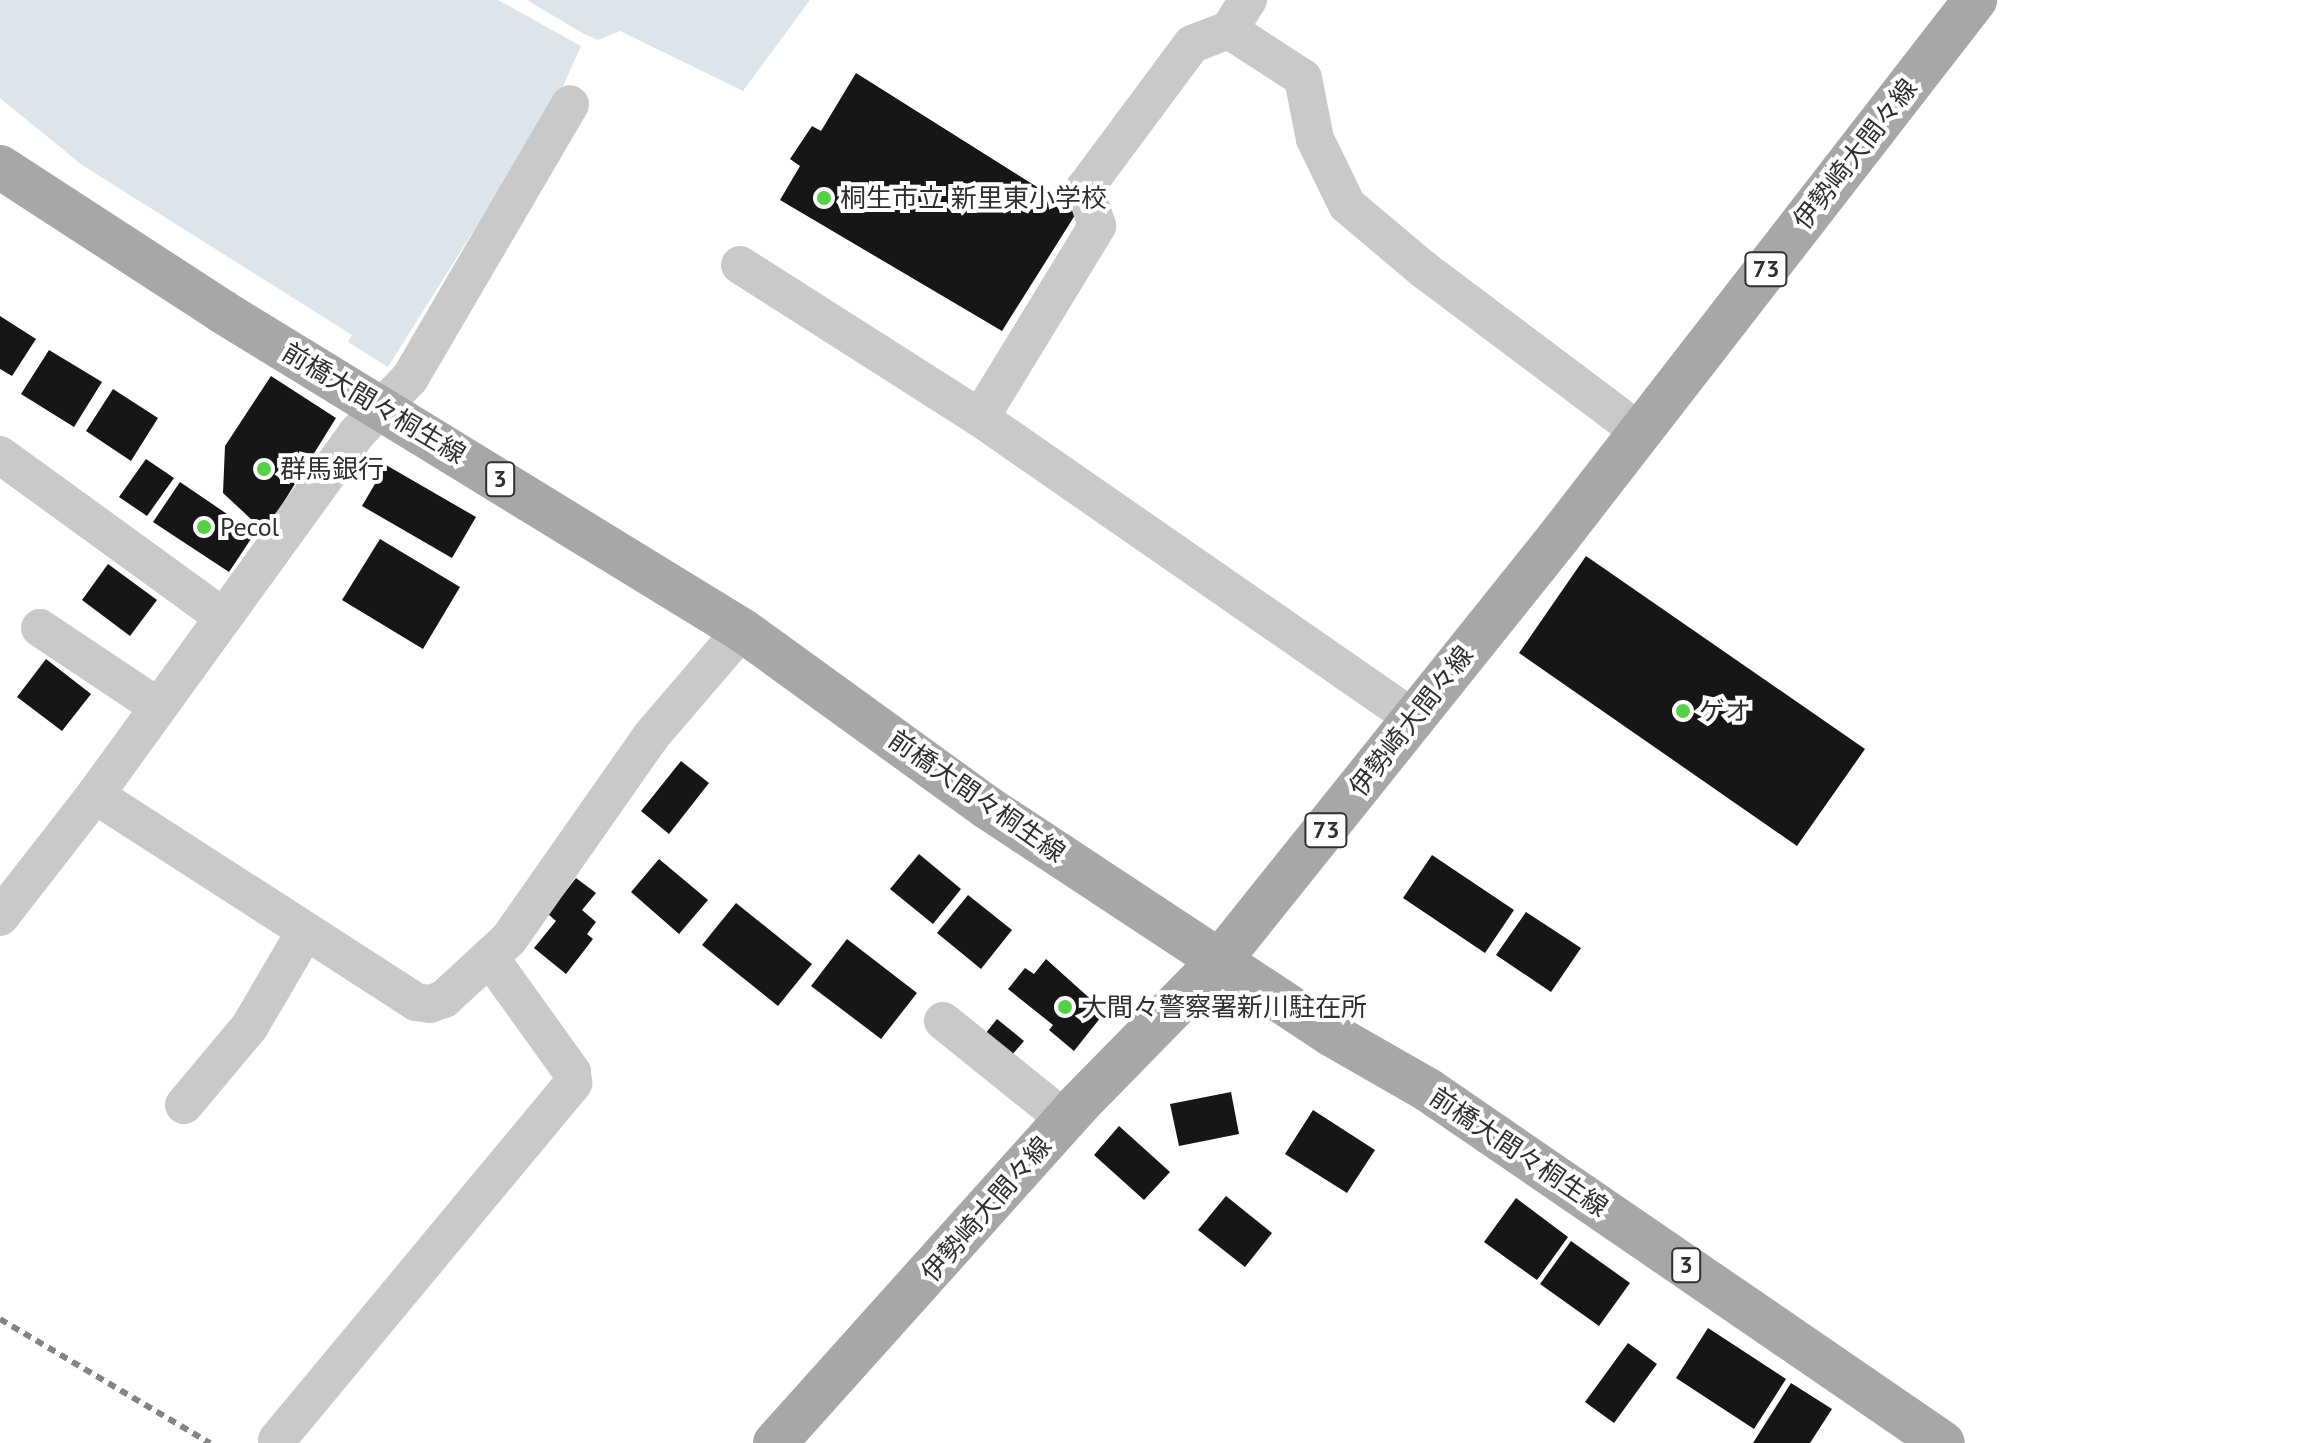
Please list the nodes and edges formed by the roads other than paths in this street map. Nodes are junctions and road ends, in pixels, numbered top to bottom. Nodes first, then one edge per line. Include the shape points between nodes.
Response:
1 (1975, 0) edge
2 (1238, 15) edge
3 (570, 104) dead end
4 (0, 167) edge
5 (740, 265) dead end
6 (381, 408) junction
7 (980, 418) junction
8 (1640, 432) junction
9 (0, 455) edge
10 (223, 617) junction
11 (40, 628) dead end
12 (742, 630) junction
13 (157, 706) junction
14 (1413, 718) junction
15 (95, 795) junction
16 (0, 917) edge
17 (305, 932) junction
18 (490, 958) junction
19 (1221, 959) junction
20 (943, 1021) dead end
21 (184, 1105) dead end
22 (1065, 1119) junction
23 (277, 1440) dead end
24 (775, 1443) edge
25 (1943, 1443) edge

1 - 8 main road, 伊勢崎大間々線 / 73
2 - 7 street via 1192,44 1085,188 1097,226
2 - 8 street via 1303,78 1315,139 1347,205 1423,269
3 - 6 street via 425,355
4 - 6 main road, 前橋大間々桐生線 / 3
5 - 7 street
6 - 10 street via 357,433
6 - 12 main road, 前橋大間々桐生線 / 3
7 - 14 street
8 - 14 main road, 伊勢崎大間々線 / 73
9 - 10 street
10 - 13 street
11 - 13 street
12 - 18 street via 652,735
12 - 19 main road, 前橋大間々桐生線 / 3 via 988,808
13 - 15 street
14 - 19 main road, 伊勢崎大間々線 / 73
15 - 16 street
15 - 17 street
17 - 18 street via 416,1002 444,999
17 - 21 street via 250,1026
18 - 23 street via 572,1072 573,1083
19 - 22 main road, 伊勢崎大間々線 / 73
19 - 25 main road, 前橋大間々桐生線 / 3 via 1332,1035 1428,1090
20 - 22 street
22 - 24 main road, 伊勢崎大間々線 / 73

